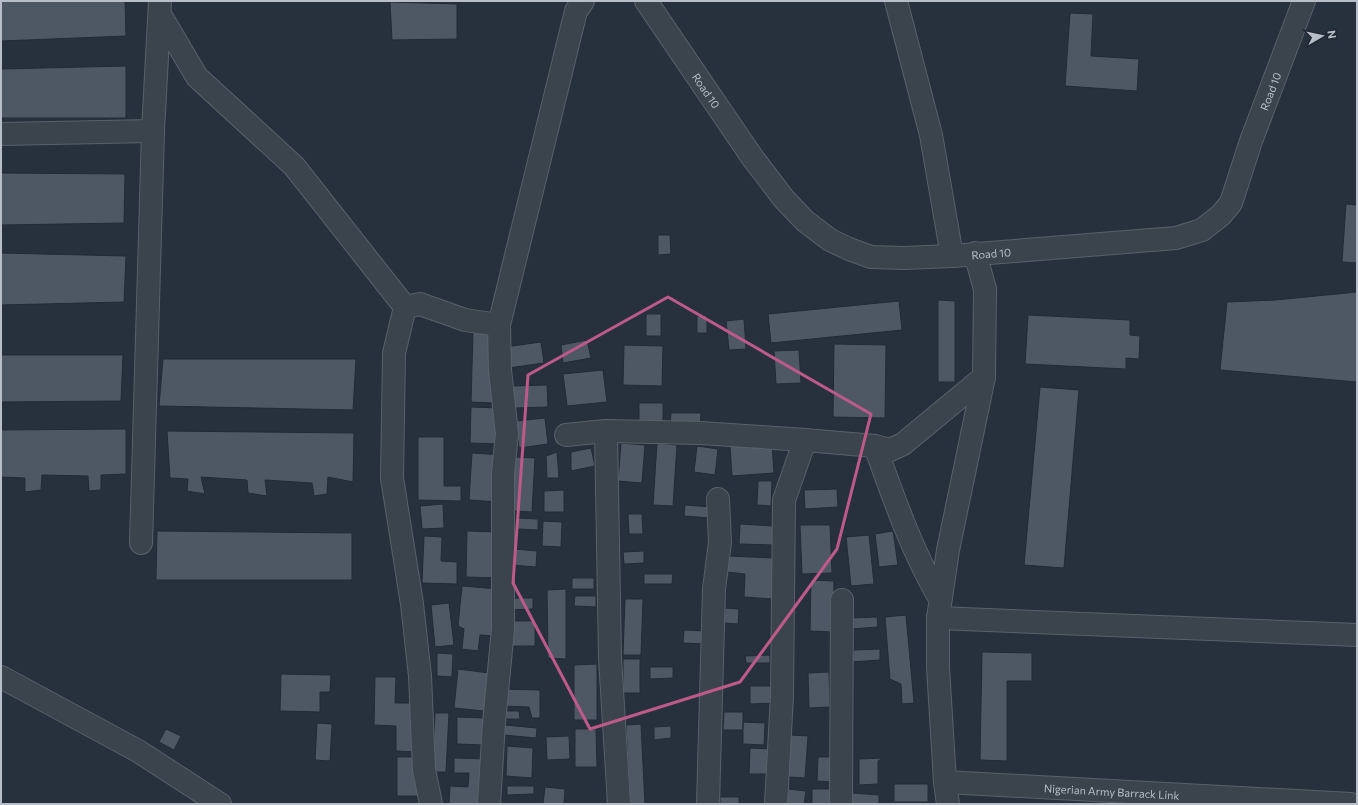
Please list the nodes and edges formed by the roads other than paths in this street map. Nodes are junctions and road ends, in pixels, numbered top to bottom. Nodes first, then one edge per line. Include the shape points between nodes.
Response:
1 (583, 1) edge
2 (646, 1) edge
3 (896, 1) edge
4 (1304, 1) edge
5 (161, 9) edge
6 (153, 131) junction
7 (1, 134) edge
8 (975, 253) junction
9 (952, 256) junction
10 (405, 307) junction
11 (499, 324) junction
12 (984, 377) junction
13 (606, 431) junction
14 (566, 435) dead end
15 (805, 440) junction
16 (875, 446) junction
17 (718, 499) dead end
18 (141, 543) dead end
19 (842, 600) dead end
20 (939, 609) junction
21 (1357, 635) edge
22 (1, 677) edge
23 (945, 782) junction
24 (220, 804) edge
25 (431, 804) edge
26 (489, 804) edge
27 (619, 804) edge
28 (708, 804) edge
29 (776, 804) edge
30 (841, 804) edge
31 (948, 804) edge
32 (1351, 804) edge

1 - 11 street via 576,11
2 - 9 street, Road 10 via 752,157 784,199 805,220 830,240 871,257
3 - 9 street via 931,135
4 - 8 street, Road 10 via 1231,203 1221,216 1202,230 1176,238
5 - 6 street
5 - 10 street via 197,77 294,166
6 - 7 street
6 - 18 street
8 - 9 street, Road 10
8 - 12 street via 985,289
10 - 11 street via 420,304 465,320
10 - 25 street via 394,353 392,478 412,604 420,676 424,770
11 - 26 street via 500,370 507,434 503,473 503,629
12 - 16 street via 903,444 890,450
12 - 20 street via 948,550
13 - 14 street
13 - 15 street via 701,433
13 - 27 street via 610,658
15 - 16 street
15 - 29 street via 784,500 782,696
16 - 20 street via 909,540
17 - 28 street via 720,542 714,589
19 - 30 street
20 - 21 street
20 - 23 street via 938,667
22 - 24 street via 138,750
23 - 31 street
23 - 32 street, Nigerian Army Barrack Link

